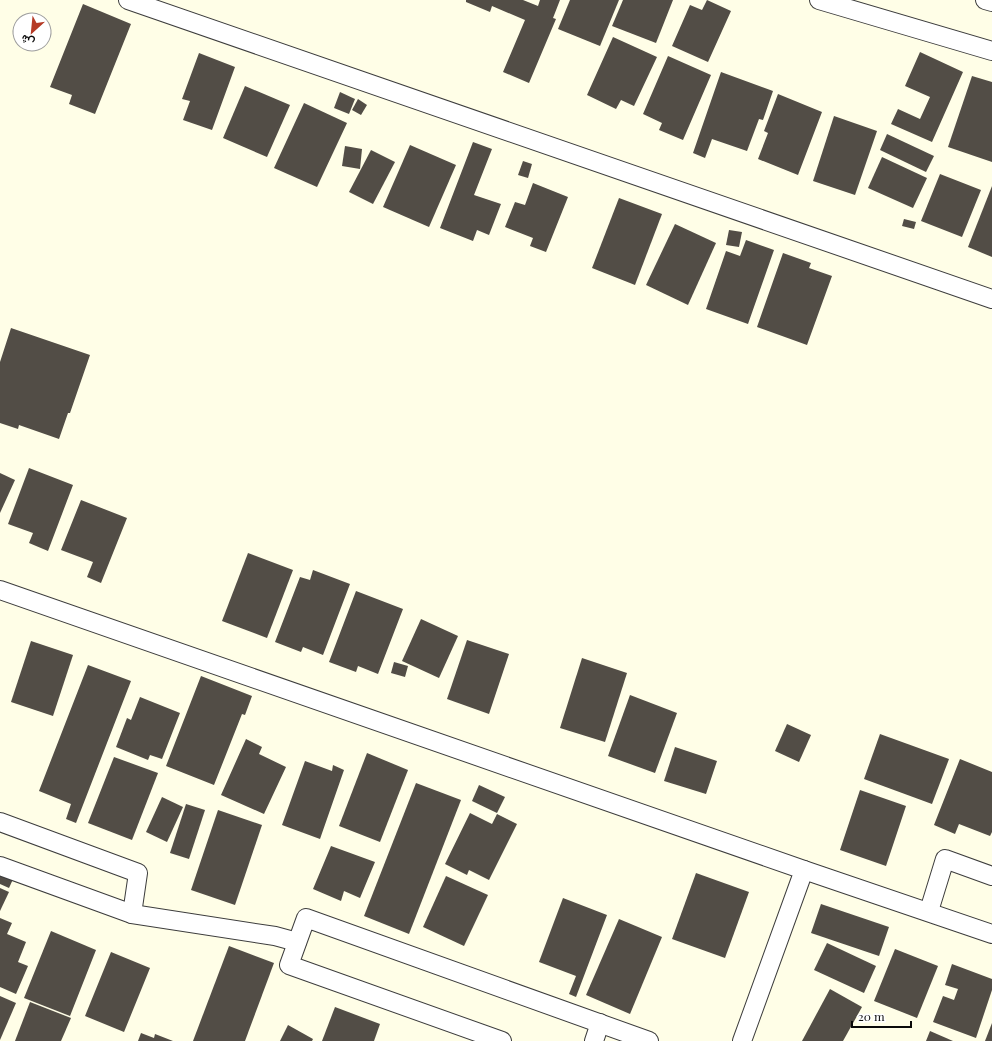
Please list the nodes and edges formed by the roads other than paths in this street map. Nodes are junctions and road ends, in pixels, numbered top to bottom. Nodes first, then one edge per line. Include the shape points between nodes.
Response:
1 (128, 0) edge
2 (819, 0) edge
3 (985, 0) edge
4 (992, 2) edge
5 (992, 51) edge
6 (992, 299) edge
7 (0, 590) edge
8 (0, 822) edge
9 (0, 866) edge
10 (804, 870) junction
11 (992, 876) edge
12 (929, 911) junction
13 (132, 914) junction
14 (992, 934) edge
15 (297, 942) junction
16 (600, 1023) junction
17 (502, 1041) edge
18 (594, 1041) edge
19 (649, 1041) edge
20 (742, 1041) edge

1 - 6 street
2 - 5 street
3 - 4 street
7 - 10 street
8 - 13 street via 138,873
9 - 13 street
10 - 12 street
10 - 20 street
11 - 12 street via 945,859
12 - 14 street
13 - 15 street via 275,936
15 - 16 street via 306,918
15 - 17 street via 289,965
16 - 18 street
16 - 19 street

